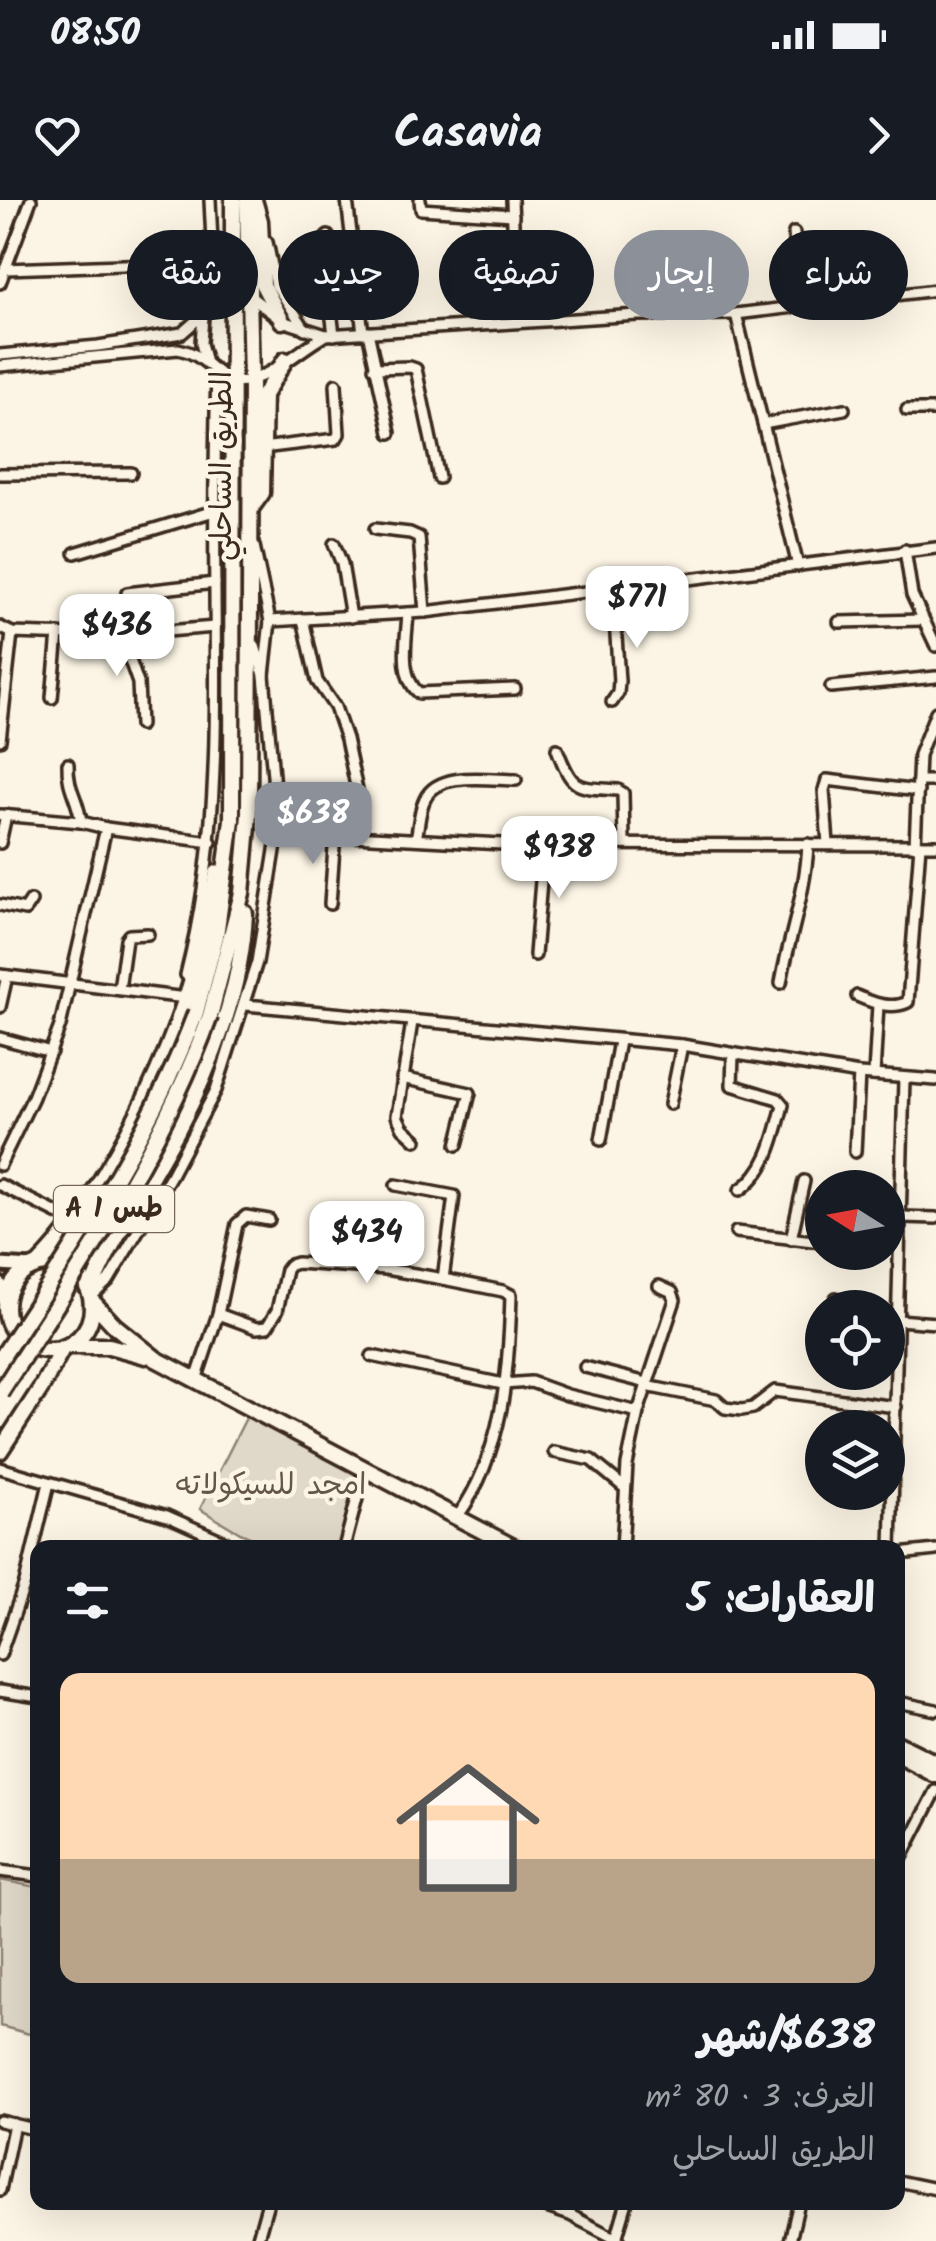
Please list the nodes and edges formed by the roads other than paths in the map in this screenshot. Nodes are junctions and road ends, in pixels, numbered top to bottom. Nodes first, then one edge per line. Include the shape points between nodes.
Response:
1 (30, 200) edge
2 (210, 200) edge
3 (234, 200) edge
4 (247, 200) edge
5 (254, 200) edge
6 (347, 200) edge
7 (420, 200) edge
8 (512, 200) edge
9 (513, 214) junction
10 (260, 221) junction
11 (211, 230) edge
12 (237, 230) edge
13 (245, 230) edge
14 (350, 230) edge
15 (127, 265) edge
16 (5, 269) junction
17 (0, 282) edge
18 (936, 290) edge
19 (908, 294) edge
20 (258, 305) edge
21 (614, 318) edge
22 (199, 320) edge
23 (203, 320) edge
24 (242, 320) edge
25 (330, 320) edge
26 (363, 320) edge
27 (737, 320) edge
28 (282, 321) junction
29 (517, 321) junction
30 (306, 329) junction
31 (365, 332) junction
32 (330, 335) junction
33 (0, 355) edge
34 (284, 360) junction
35 (206, 361) junction
36 (0, 366) edge
37 (374, 368) junction
38 (217, 371) junction
39 (243, 382) junction
40 (336, 384) dead end
41 (844, 409) dead end
42 (908, 410) dead end
43 (936, 410) edge
44 (763, 424) junction
45 (390, 434) dead end
46 (262, 448) junction
47 (0, 474) edge
48 (131, 474) dead end
49 (439, 478) dead end
50 (251, 508) junction
51 (214, 511) junction
52 (375, 529) dead end
53 (252, 537) junction
54 (334, 544) dead end
55 (936, 548) edge
56 (905, 550) junction
57 (75, 553) dead end
58 (798, 566) junction
59 (214, 583) junction
60 (613, 590) junction
61 (127, 593) dead end
62 (425, 612) junction
63 (408, 613) junction
64 (351, 617) junction
65 (303, 620) junction
66 (923, 620) junction
67 (270, 622) junction
68 (839, 622) dead end
69 (215, 627) junction
70 (0, 628) edge
71 (249, 628) junction
72 (12, 633) junction
73 (58, 634) junction
74 (126, 635) junction
75 (936, 646) edge
76 (264, 676) junction
77 (936, 677) edge
78 (831, 687) dead end
79 (515, 688) dead end
80 (52, 698) dead end
81 (612, 702) dead end
82 (936, 712) edge
83 (140, 725) dead end
84 (0, 740) edge
85 (922, 741) junction
86 (936, 742) edge
87 (557, 749) dead end
88 (68, 764) dead end
89 (516, 780) dead end
90 (936, 781) edge
91 (918, 786) junction
92 (3, 815) edge
93 (232, 820) junction
94 (82, 822) junction
95 (106, 828) junction
96 (278, 832) junction
97 (335, 833) junction
98 (357, 834) junction
99 (416, 839) junction
100 (211, 842) junction
101 (624, 842) junction
102 (0, 843) edge
103 (544, 844) junction
104 (808, 844) junction
105 (828, 844) junction
106 (936, 845) edge
107 (918, 846) junction
108 (242, 893) junction
109 (30, 901) dead end
110 (330, 904) dead end
111 (0, 905) edge
112 (148, 934) dead end
113 (535, 955) dead end
114 (3, 976) edge
115 (781, 983) dead end
116 (70, 984) junction
117 (119, 989) junction
118 (857, 996) dead end
119 (184, 998) junction
120 (246, 1005) junction
121 (878, 1005) junction
122 (0, 1008) edge
123 (203, 1014) junction
124 (412, 1022) junction
125 (0, 1038) edge
126 (618, 1041) junction
127 (682, 1045) junction
128 (51, 1052) junction
129 (733, 1054) junction
130 (858, 1074) junction
131 (874, 1076) junction
132 (402, 1078) junction
133 (904, 1079) junction
134 (936, 1080) edge
135 (670, 1104) dead end
136 (416, 1140) dead end
137 (602, 1140) dead end
138 (457, 1146) dead end
139 (855, 1152) dead end
140 (0, 1165) edge
141 (903, 1170) edge
142 (804, 1181) dead end
143 (0, 1185) edge
144 (396, 1185) dead end
145 (740, 1190) dead end
146 (905, 1217) edge
147 (936, 1218) edge
148 (269, 1220) dead end
149 (75, 1222) junction
150 (736, 1232) dead end
151 (792, 1238) junction
152 (805, 1240) edge
153 (0, 1265) edge
154 (35, 1266) junction
155 (443, 1279) junction
156 (0, 1284) edge
157 (659, 1286) dead end
158 (91, 1297) junction
159 (6, 1303) junction
160 (218, 1314) junction
161 (936, 1323) edge
162 (905, 1326) edge
163 (4, 1327) edge
164 (65, 1347) junction
165 (372, 1356) dead end
166 (156, 1359) junction
167 (0, 1360) edge
168 (585, 1367) dead end
169 (196, 1380) junction
170 (503, 1384) junction
171 (647, 1384) junction
172 (896, 1390) edge
173 (0, 1392) edge
174 (896, 1406) junction
175 (896, 1410) edge
176 (638, 1412) junction
177 (0, 1451) edge
178 (554, 1452) dead end
179 (0, 1468) edge
180 (365, 1468) junction
181 (49, 1483) junction
182 (624, 1488) junction
183 (891, 1510) edge
184 (458, 1516) junction
185 (36, 1540) edge
186 (220, 1540) edge
187 (346, 1540) edge
188 (500, 1540) edge
189 (622, 1540) edge
190 (891, 1540) edge
191 (936, 1550) edge
192 (905, 1553) edge
193 (30, 1566) edge
194 (0, 1656) edge
195 (0, 1691) edge
196 (30, 1696) edge
197 (905, 1703) edge
198 (936, 1710) edge
199 (905, 1748) edge
200 (905, 1758) edge
201 (936, 1763) edge
202 (936, 1776) edge
203 (936, 1791) edge
204 (905, 1851) edge
205 (0, 1871) edge
206 (30, 1875) edge
207 (0, 2121) edge
208 (14, 2124) junction
209 (30, 2128) edge
210 (905, 2183) edge
211 (935, 2189) edge
212 (0, 2190) edge
213 (266, 2210) edge
214 (554, 2210) edge
215 (625, 2210) edge
216 (797, 2210) edge
217 (618, 2240) edge
218 (257, 2241) edge
219 (790, 2241) edge

1 - 16 street
2 - 11 street
3 - 12 highway, الطريق الساحلي / A 1 طس
4 - 13 highway, الطريق الساحلي / A 1 طس
5 - 10 highway
6 - 14 street
7 - 9 street via 421,209
8 - 9 street
9 - 29 street
10 - 28 highway via 263,285
10 - 30 street via 276,285
15 - 16 street
16 - 17 street
18 - 19 street
20 - 28 street
21 - 29 street
22 - 33 street via 182,333 156,339
23 - 35 street
24 - 39 highway, الطريق الساحلي / A 1 طس
25 - 32 street
26 - 31 street
27 - 44 street
28 - 30 street
29 - 31 street
30 - 32 street
31 - 32 street
31 - 37 street
32 - 34 street
34 - 39 street
34 - 46 highway via 264,395
35 - 36 street via 178,349
35 - 38 street
37 - 45 street
37 - 49 street via 416,370
38 - 39 street
38 - 51 street
39 - 50 highway, الطريق الساحلي / A 1 طس
39 - 93 highway, الطريق الساحلي / A 1 طس
40 - 46 street via 336,439
41 - 44 street
42 - 43 street
44 - 58 street
46 - 50 highway via 262,493
47 - 48 street
50 - 53 highway, الطريق الساحلي / A 1 طس
51 - 57 street
51 - 59 street
52 - 62 street via 419,537
53 - 67 street
53 - 71 highway, الطريق الساحلي / A 1 طس
54 - 64 street
55 - 56 street
56 - 58 street
56 - 66 street
58 - 60 street
59 - 61 street
59 - 69 street
60 - 62 street
60 - 81 street via 619,681
62 - 63 street
63 - 64 street
63 - 79 street via 407,673 419,693
64 - 65 street
65 - 67 street
65 - 98 street via 317,681 346,740 358,795
66 - 68 street
66 - 75 street
67 - 76 street
69 - 74 street
69 - 100 street
70 - 72 street
71 - 76 street
71 - 108 highway, الطريق الساحلي / A 1 طس
72 - 73 street
72 - 84 street
73 - 74 street
73 - 80 street
74 - 83 street
76 - 96 street
77 - 78 street
82 - 85 street
85 - 86 street
85 - 91 street
87 - 101 street via 573,784 622,793
88 - 94 street via 67,784
89 - 99 street via 439,786 425,800
90 - 91 street
91 - 105 street via 827,780
91 - 107 street
92 - 94 street
92 - 102 street
93 - 119 highway
93 - 123 highway, الطريق الساحلي / A 1 طس
94 - 95 street
95 - 100 street
95 - 116 street
96 - 97 street
96 - 120 street
97 - 98 street
97 - 110 street
98 - 99 street
99 - 103 street
100 - 119 street
101 - 103 street
101 - 104 street
103 - 113 street
104 - 105 street
104 - 115 street
105 - 107 street
106 - 107 street
107 - 121 street via 908,1002
108 - 123 highway, الطريق الساحلي / A 1 طس
108 - 158 highway via 244,929 220,1032 180,1127 103,1259
109 - 111 street via 25,910
112 - 117 street via 126,939
114 - 116 street
114 - 122 street
116 - 117 street
116 - 128 street
117 - 119 street
118 - 121 street
119 - 149 highway via 155,1082
120 - 124 street
120 - 158 street via 200,1124 110,1280
121 - 131 street
123 - 167 highway, الطريق الساحلي / A 1 طس, bridge via 126,1160
123 - 173 highway, الطريق الساحلي / A 1 طس, bridge via 184,1082 158,1136
124 - 126 street
124 - 132 street
125 - 128 street
126 - 127 street
126 - 137 street
127 - 129 street
127 - 135 street
128 - 140 street
129 - 130 street
129 - 145 street via 732,1085 784,1104 768,1154
130 - 131 street
130 - 139 street
131 - 133 street
132 - 136 street via 398,1116
132 - 138 street via 470,1093
133 - 134 street
133 - 141 street
142 - 151 street
143 - 149 street
144 - 155 street via 454,1196
146 - 147 street
148 - 160 street via 246,1216 237,1224
149 - 154 highway
150 - 151 street
151 - 152 street
153 - 154 main road
154 - 158 highway via 69,1268
154 - 159 highway via 14,1281
155 - 160 street via 290,1264 268,1327
155 - 170 street via 511,1295
156 - 159 main road
157 - 171 street via 674,1300
158 - 164 highway via 85,1332
158 - 166 highway
159 - 163 highway
160 - 169 street
161 - 162 street
163 - 164 highway via 29,1346
164 - 166 highway via 109,1346
164 - 177 highway
165 - 170 street
166 - 169 highway
168 - 171 street
169 - 180 highway
170 - 176 street via 531,1382
170 - 184 street via 486,1467
171 - 174 street via 742,1410 779,1391
171 - 176 street
172 - 174 street
174 - 175 street
176 - 182 street
178 - 182 street via 591,1460
179 - 181 street
180 - 184 highway
180 - 187 street
181 - 185 street
181 - 186 street via 168,1516
182 - 189 street
183 - 190 street
184 - 188 highway
191 - 192 street
193 - 194 street
195 - 196 street
197 - 198 street
199 - 201 highway
200 - 202 highway
203 - 204 street
205 - 206 street
207 - 208 street
208 - 209 street
208 - 212 street
210 - 211 street
213 - 218 street
214 - 217 street
215 - 217 street
216 - 219 street

